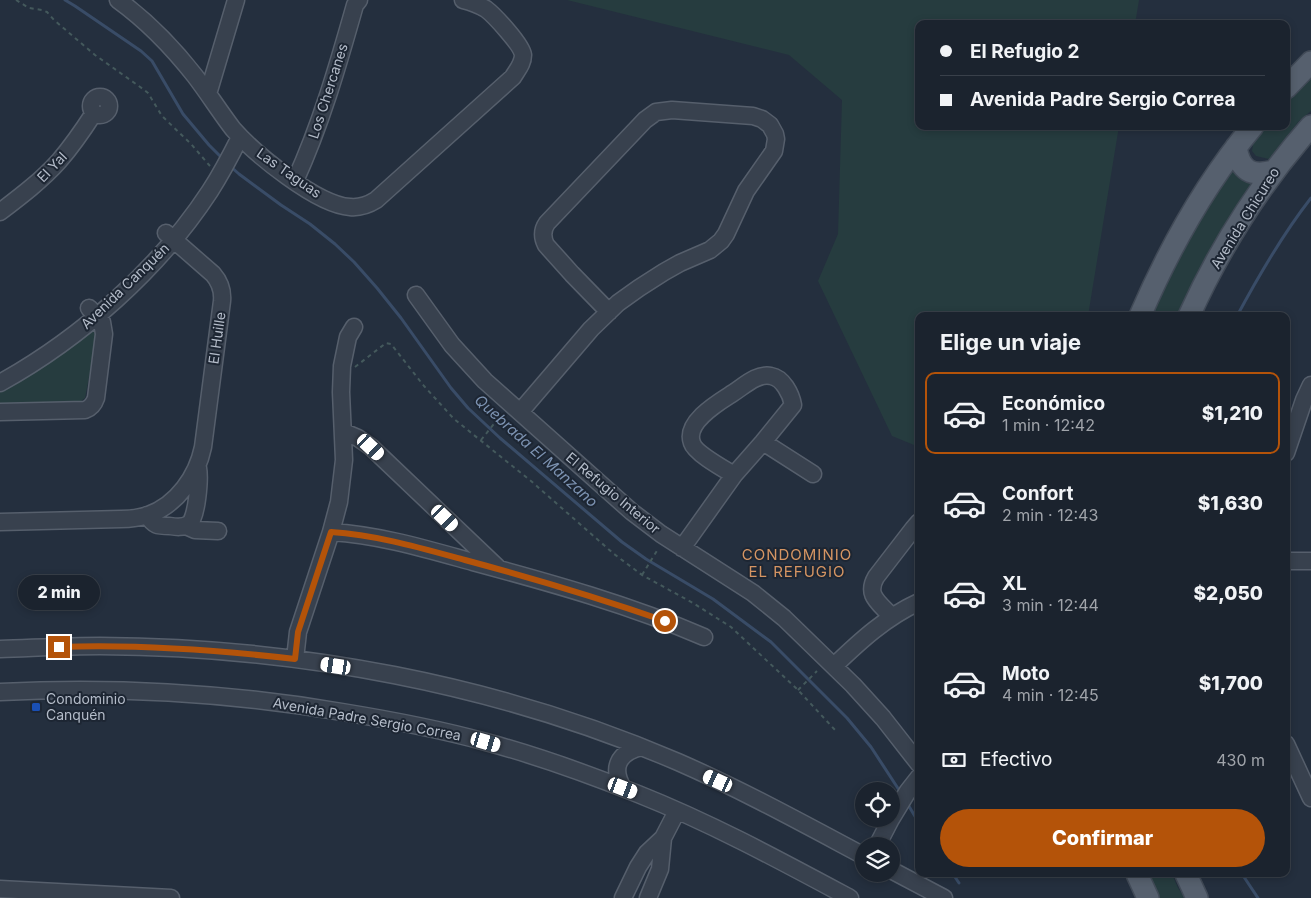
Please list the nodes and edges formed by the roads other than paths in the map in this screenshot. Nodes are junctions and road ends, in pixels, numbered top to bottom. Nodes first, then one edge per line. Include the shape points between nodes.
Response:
1 (236, 0) edge
2 (359, 0) edge
3 (463, 0) edge
4 (120, 1) edge
5 (1311, 62) edge
6 (1290, 84) edge
7 (208, 94) junction
8 (94, 114) dead end
9 (1311, 126) edge
10 (1250, 130) edge
11 (236, 133) junction
12 (1236, 147) junction
13 (1274, 170) junction
14 (295, 181) junction
15 (0, 212) edge
16 (169, 237) junction
17 (416, 295) dead end
18 (93, 312) junction
19 (609, 312) junction
20 (1142, 312) edge
21 (1190, 312) edge
22 (354, 327) dead end
23 (0, 370) edge
24 (0, 383) edge
25 (1311, 385) edge
26 (0, 412) edge
27 (520, 412) junction
28 (344, 432) junction
29 (1290, 441) edge
30 (764, 442) junction
31 (198, 465) junction
32 (813, 474) dead end
33 (734, 475) junction
34 (147, 515) junction
35 (0, 522) edge
36 (186, 526) junction
37 (915, 527) edge
38 (218, 531) dead end
39 (331, 532) junction
40 (682, 548) junction
41 (1290, 561) edge
42 (1311, 561) edge
43 (499, 569) junction
44 (915, 604) edge
45 (892, 617) junction
46 (704, 637) dead end
47 (0, 649) edge
48 (295, 659) junction
49 (834, 666) junction
50 (0, 692) edge
51 (641, 747) junction
52 (1290, 753) edge
53 (915, 759) edge
54 (915, 782) edge
55 (623, 788) junction
56 (1311, 798) edge
57 (900, 803) edge
58 (677, 811) junction
59 (663, 838) junction
60 (855, 851) edge
61 (900, 875) edge
62 (1138, 877) edge
63 (1187, 877) edge
64 (0, 889) edge
65 (171, 898) edge
66 (623, 898) edge
67 (648, 898) edge
68 (850, 898) edge
69 (944, 898) edge
70 (1148, 898) edge
71 (1197, 898) edge

1 - 7 street
2 - 14 street, Los Chercanes via 313,139
3 - 14 street, Las Taguas via 486,9 516,40 523,56 513,77 370,204 352,208 341,206
4 - 7 street, Las Taguas via 166,43
5 - 6 main road
7 - 11 street, Las Taguas
8 - 15 street, El Yal via 58,162
9 - 13 main road, Avenida Chicureo
10 - 12 main road
11 - 14 street, Las Taguas
11 - 16 street, Avenida Canquén
12 - 13 main road via 1239,160 1246,169 1257,173
12 - 20 main road via 1179,237
13 - 21 main road, Avenida Chicureo via 1234,230
16 - 18 street, Avenida Canquén
16 - 31 street, El Huille via 213,274 222,291
17 - 27 street, El Refugio Interior via 468,363
18 - 23 street, Avenida Canquén
18 - 24 street, Avenida Canquén via 70,337
18 - 26 street via 102,322 105,339 96,398 91,407 82,410
19 - 19 street via 649,281 710,250 721,241 746,191 774,150 775,134 766,121 737,114 656,112 547,223 543,232 546,244
19 - 27 street
22 - 28 street via 348,337 341,378
25 - 29 street
27 - 40 street, El Refugio Interior via 632,512
28 - 39 street via 342,484
28 - 43 street via 371,447
30 - 32 street
30 - 33 street
30 - 33 street via 794,405 788,391 771,376 758,377 709,409 690,434 692,445
31 - 34 street, El Huille via 178,496
31 - 36 street, El Huille via 194,516
33 - 40 street
34 - 35 street, El Huille via 121,519
34 - 36 street via 156,525
36 - 38 street via 195,530
37 - 45 street via 872,585 873,594
39 - 43 street via 376,537
39 - 48 street via 298,632
40 - 49 street, El Refugio Interior via 770,606
41 - 42 street
43 - 46 street via 642,613
44 - 45 street
45 - 49 street
47 - 48 street via 143,647
48 - 51 street via 409,678 498,699
49 - 53 street, El Refugio Interior via 876,710
50 - 55 street, Avenida Padre Sergio Correa via 156,692 232,696 310,707 408,723 486,742
51 - 55 street via 625,754 618,763
51 - 60 street via 756,799
52 - 56 street
54 - 57 street
55 - 58 street, Avenida Padre Sergio Correa
58 - 59 street
58 - 68 street, Avenida Padre Sergio Correa
59 - 66 street via 642,860
59 - 67 street via 660,869
61 - 69 street
62 - 70 main road
63 - 71 main road
64 - 65 street

